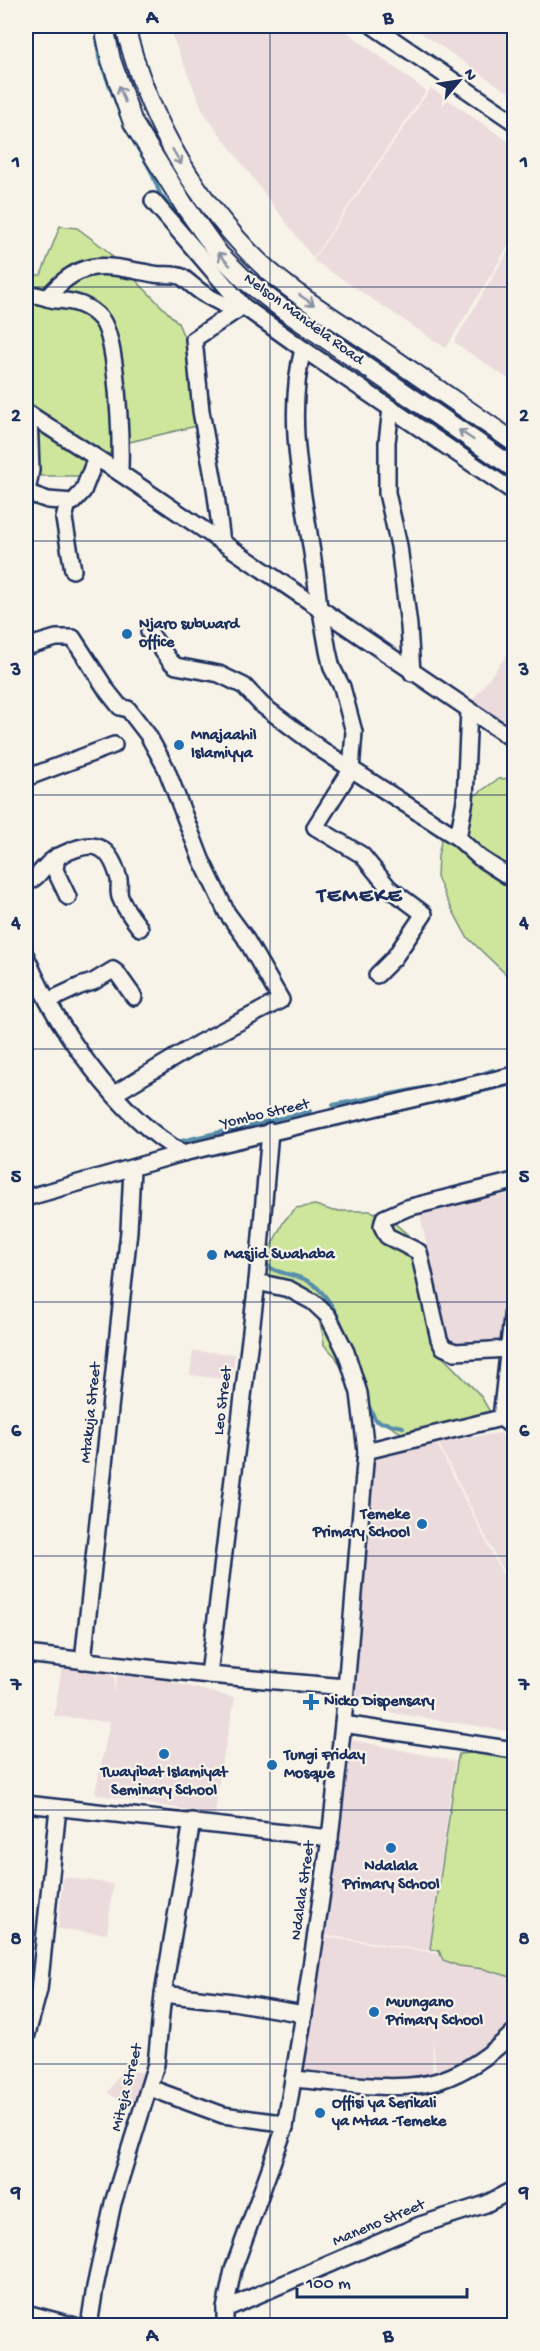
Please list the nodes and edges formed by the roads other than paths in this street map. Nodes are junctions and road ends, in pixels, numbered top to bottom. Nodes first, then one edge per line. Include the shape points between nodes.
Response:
1 (104, 26) edge
2 (125, 26) edge
3 (373, 26) edge
4 (514, 122) edge
5 (153, 201) dead end
6 (26, 296) edge
7 (47, 298) junction
8 (240, 308) junction
9 (303, 350) junction
10 (391, 409) junction
11 (27, 413) edge
12 (514, 442) edge
13 (96, 458) junction
14 (514, 468) edge
15 (28, 470) edge
16 (120, 473) junction
17 (514, 492) edge
18 (27, 496) edge
19 (68, 503) junction
20 (222, 542) junction
21 (73, 570) dead end
22 (320, 610) junction
23 (149, 632) dead end
24 (26, 647) edge
25 (412, 673) junction
26 (469, 710) junction
27 (514, 740) edge
28 (114, 745) dead end
29 (351, 770) junction
30 (26, 778) edge
31 (458, 838) junction
32 (57, 856) junction
33 (514, 880) edge
34 (26, 883) edge
35 (68, 897) dead end
36 (140, 928) dead end
37 (26, 956) edge
38 (377, 975) dead end
39 (134, 997) dead end
40 (48, 1001) junction
41 (514, 1075) edge
42 (114, 1094) junction
43 (270, 1131) junction
44 (183, 1153) junction
45 (132, 1168) junction
46 (514, 1181) edge
47 (26, 1198) edge
48 (257, 1282) junction
49 (514, 1299) edge
50 (509, 1349) junction
51 (500, 1418) junction
52 (514, 1428) edge
53 (366, 1451) junction
54 (26, 1654) edge
55 (83, 1661) junction
56 (209, 1675) junction
57 (345, 1687) junction
58 (343, 1724) junction
59 (514, 1750) edge
60 (26, 1804) edge
61 (58, 1808) junction
62 (192, 1821) junction
63 (330, 1838) junction
64 (163, 1994) junction
65 (304, 2014) junction
66 (514, 2032) edge
67 (26, 2038) edge
68 (293, 2079) junction
69 (150, 2088) junction
70 (285, 2127) junction
71 (514, 2189) edge
72 (225, 2309) junction
73 (26, 2313) edge
74 (75, 2325) edge
75 (89, 2325) edge
76 (225, 2325) edge

14 -> 1 main road, Nelson Mandela Road via 284,310 219,254 133,123 111,60
2 -> 12 main road, Nelson Mandela Road via 140,82 163,133 196,190 249,252 294,291
3 - 4 street
5 - 8 street
6 - 7 street
7 - 8 street via 76,272 105,266 177,275 205,295
7 - 16 street via 84,305 102,320 109,334 121,442
8 - 9 street
8 - 20 street via 194,339
9 - 10 street
9 - 22 street via 296,376 296,424 304,513
10 - 17 street
10 - 25 street via 387,493 399,546
11 - 13 street
11 - 15 street
13 - 16 street
13 - 19 street via 78,499
15 - 18 street
16 - 20 street
18 - 19 street
19 - 21 street via 64,519
20 - 22 street
22 - 25 street
22 - 29 street via 332,668 342,687 354,732
23 - 29 street via 176,666 219,674 244,686 262,705
24 - 42 street via 56,638 73,638 120,707 137,718 166,768 201,859 227,913 281,1000
25 - 26 street
26 - 27 street
26 - 31 street via 465,800
28 - 30 street
29 - 31 street
29 - 38 street via 315,827 362,855 389,888 424,914 394,958
31 - 33 street
32 - 34 street
32 - 35 street via 55,870
32 - 36 street via 80,846 105,850 120,880 118,888 123,902
37 - 40 street
39 - 40 street via 113,970
40 - 42 street via 77,1048
41 - 43 street, Yombo Street
42 - 44 street via 148,1130
43 - 44 street, Yombo Street
43 - 48 street, Leo Street
44 - 45 street, Yombo Street
45 - 47 street, Yombo Street
45 - 55 street, Mtakuja Street via 129,1232
46 - 50 street via 408,1208 384,1218 382,1226 387,1236 419,1252 443,1347 455,1352
48 - 53 street, Ndalala Street via 289,1289 328,1316 346,1352 359,1393
48 - 56 street, Leo Street
49 - 50 street
50 - 51 street
51 - 52 street
51 - 53 street
53 - 57 street, Ndalala Street
54 - 55 street
55 - 56 street
56 - 57 street
57 - 58 street, Ndalala Street
58 - 59 street
58 - 63 street, Ndalala Street
60 - 61 street
61 - 62 street
61 - 67 street via 39,1990
62 - 63 street
62 - 64 street, Miteja Street
63 - 65 street, Ndalala Street
64 - 65 street
64 - 69 street, Miteja Street
65 - 68 street, Ndalala Street
66 - 68 street via 460,2073 439,2081 388,2086
68 - 70 street, Ndalala Street
69 - 70 street via 222,2115
69 - 75 street, Miteja Street via 113,2203
70 - 72 street, Ndalala Street via 233,2270
71 - 72 street, Maneno Street via 486,2204 420,2225
72 - 76 street, Ndalala Street
73 - 74 street

